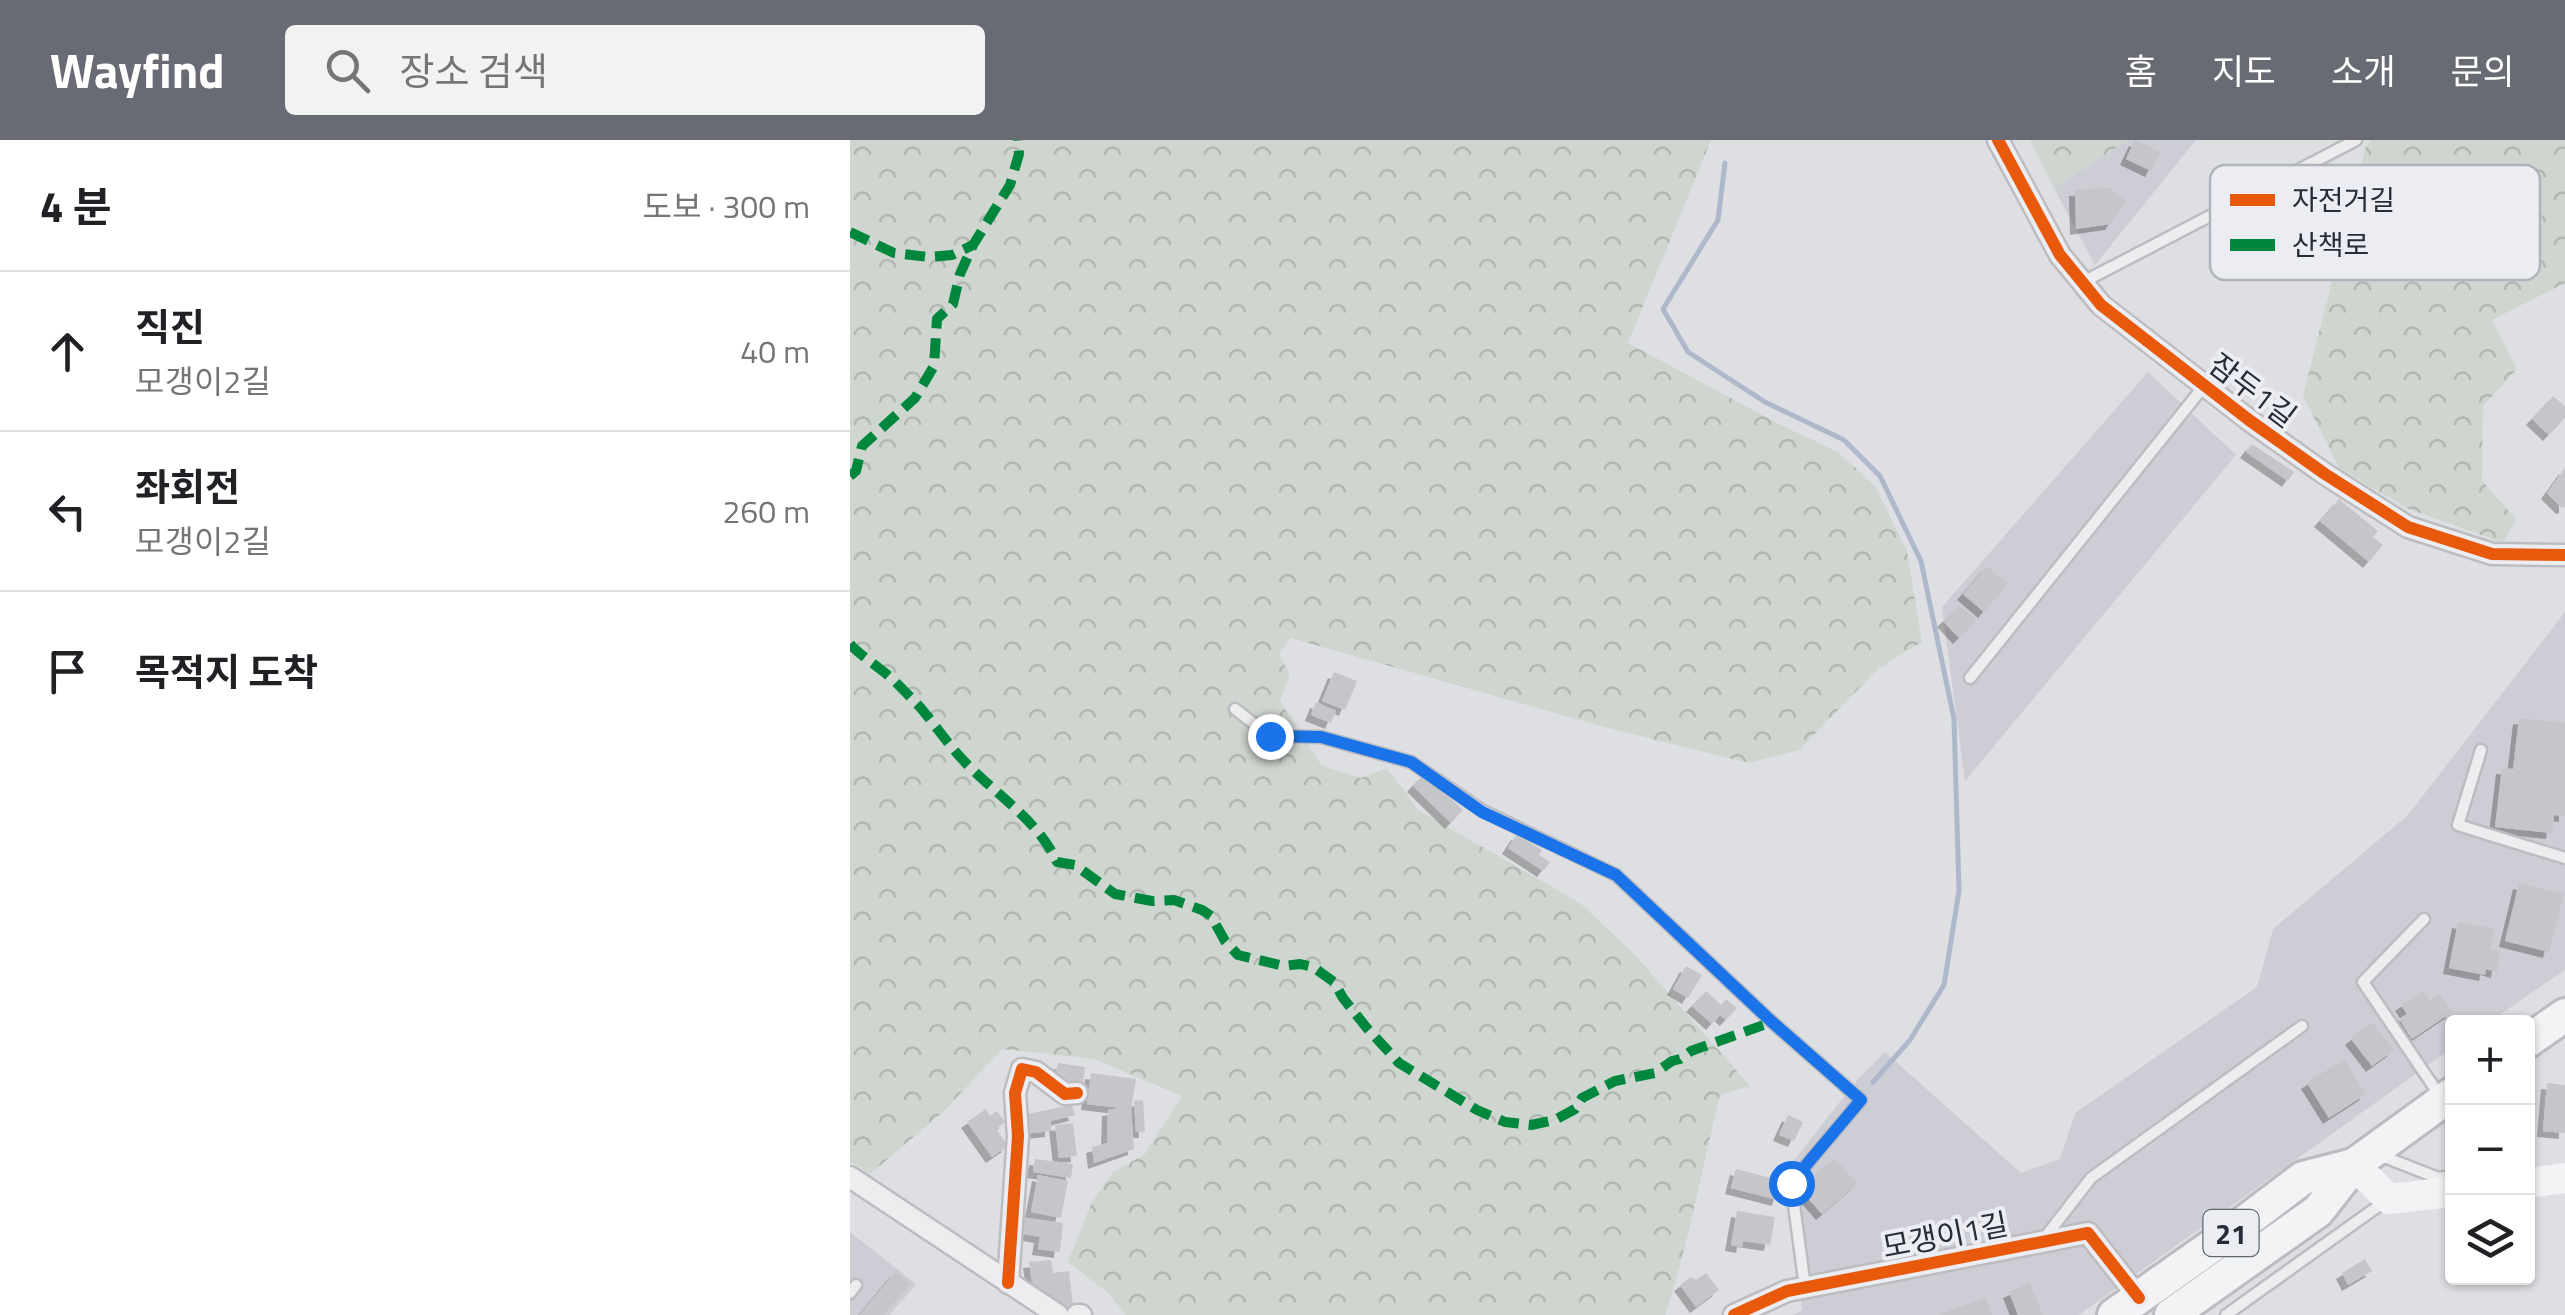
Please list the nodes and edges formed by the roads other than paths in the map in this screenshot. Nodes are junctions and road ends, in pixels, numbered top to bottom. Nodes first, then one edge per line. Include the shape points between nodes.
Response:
1 (1998, 140) edge
2 (2356, 140) edge
3 (2308, 165) edge
4 (2210, 216) edge
5 (2082, 282) junction
6 (2205, 385) junction
7 (2564, 553) edge
8 (1970, 678) dead end
9 (1235, 709) dead end
10 (2481, 750) dead end
11 (2565, 858) edge
12 (2424, 919) dead end
13 (2565, 1015) edge
14 (2302, 1026) dead end
15 (2535, 1035) edge
16 (1077, 1093) dead end
17 (2445, 1094) edge
18 (2445, 1100) edge
19 (2363, 1159) junction
20 (850, 1177) edge
21 (2445, 1177) edge
22 (2565, 1178) edge
23 (2535, 1182) edge
24 (2445, 1193) edge
25 (2389, 1199) junction
26 (2042, 1241) junction
27 (1008, 1283) junction
28 (1805, 1287) junction
29 (2127, 1306) edge
30 (1058, 1315) edge
31 (1734, 1315) edge
32 (2171, 1315) edge
33 (2226, 1315) edge

1 - 5 street, 잠두1길 via 2060,256
2 - 3 lane
4 - 5 lane
5 - 6 street, 잠두1길 via 2101,305
6 - 7 street, 잠두1길 via 2408,527 2492,554
6 - 8 lane
9 - 28 lane via 1270,736 1321,737 1411,762 1482,812 1616,875 1861,1100 1791,1183
10 - 11 lane via 2458,825
12 - 17 lane via 2363,982
13 - 15 main road
14 - 26 lane via 2091,1178
16 - 27 street via 1065,1094 1022,1069 1015,1093
18 - 19 main road, 21
19 - 21 lane
19 - 25 street
19 - 29 main road, 21 via 2303,1178
19 - 32 main road, 21 via 2318,1212
20 - 27 street
22 - 23 street
24 - 25 street
25 - 33 lane
26 - 28 street, 모갱이1길
26 - 29 street, 모갱이1길 via 2088,1233
27 - 30 street
28 - 31 street, 모갱이1길

